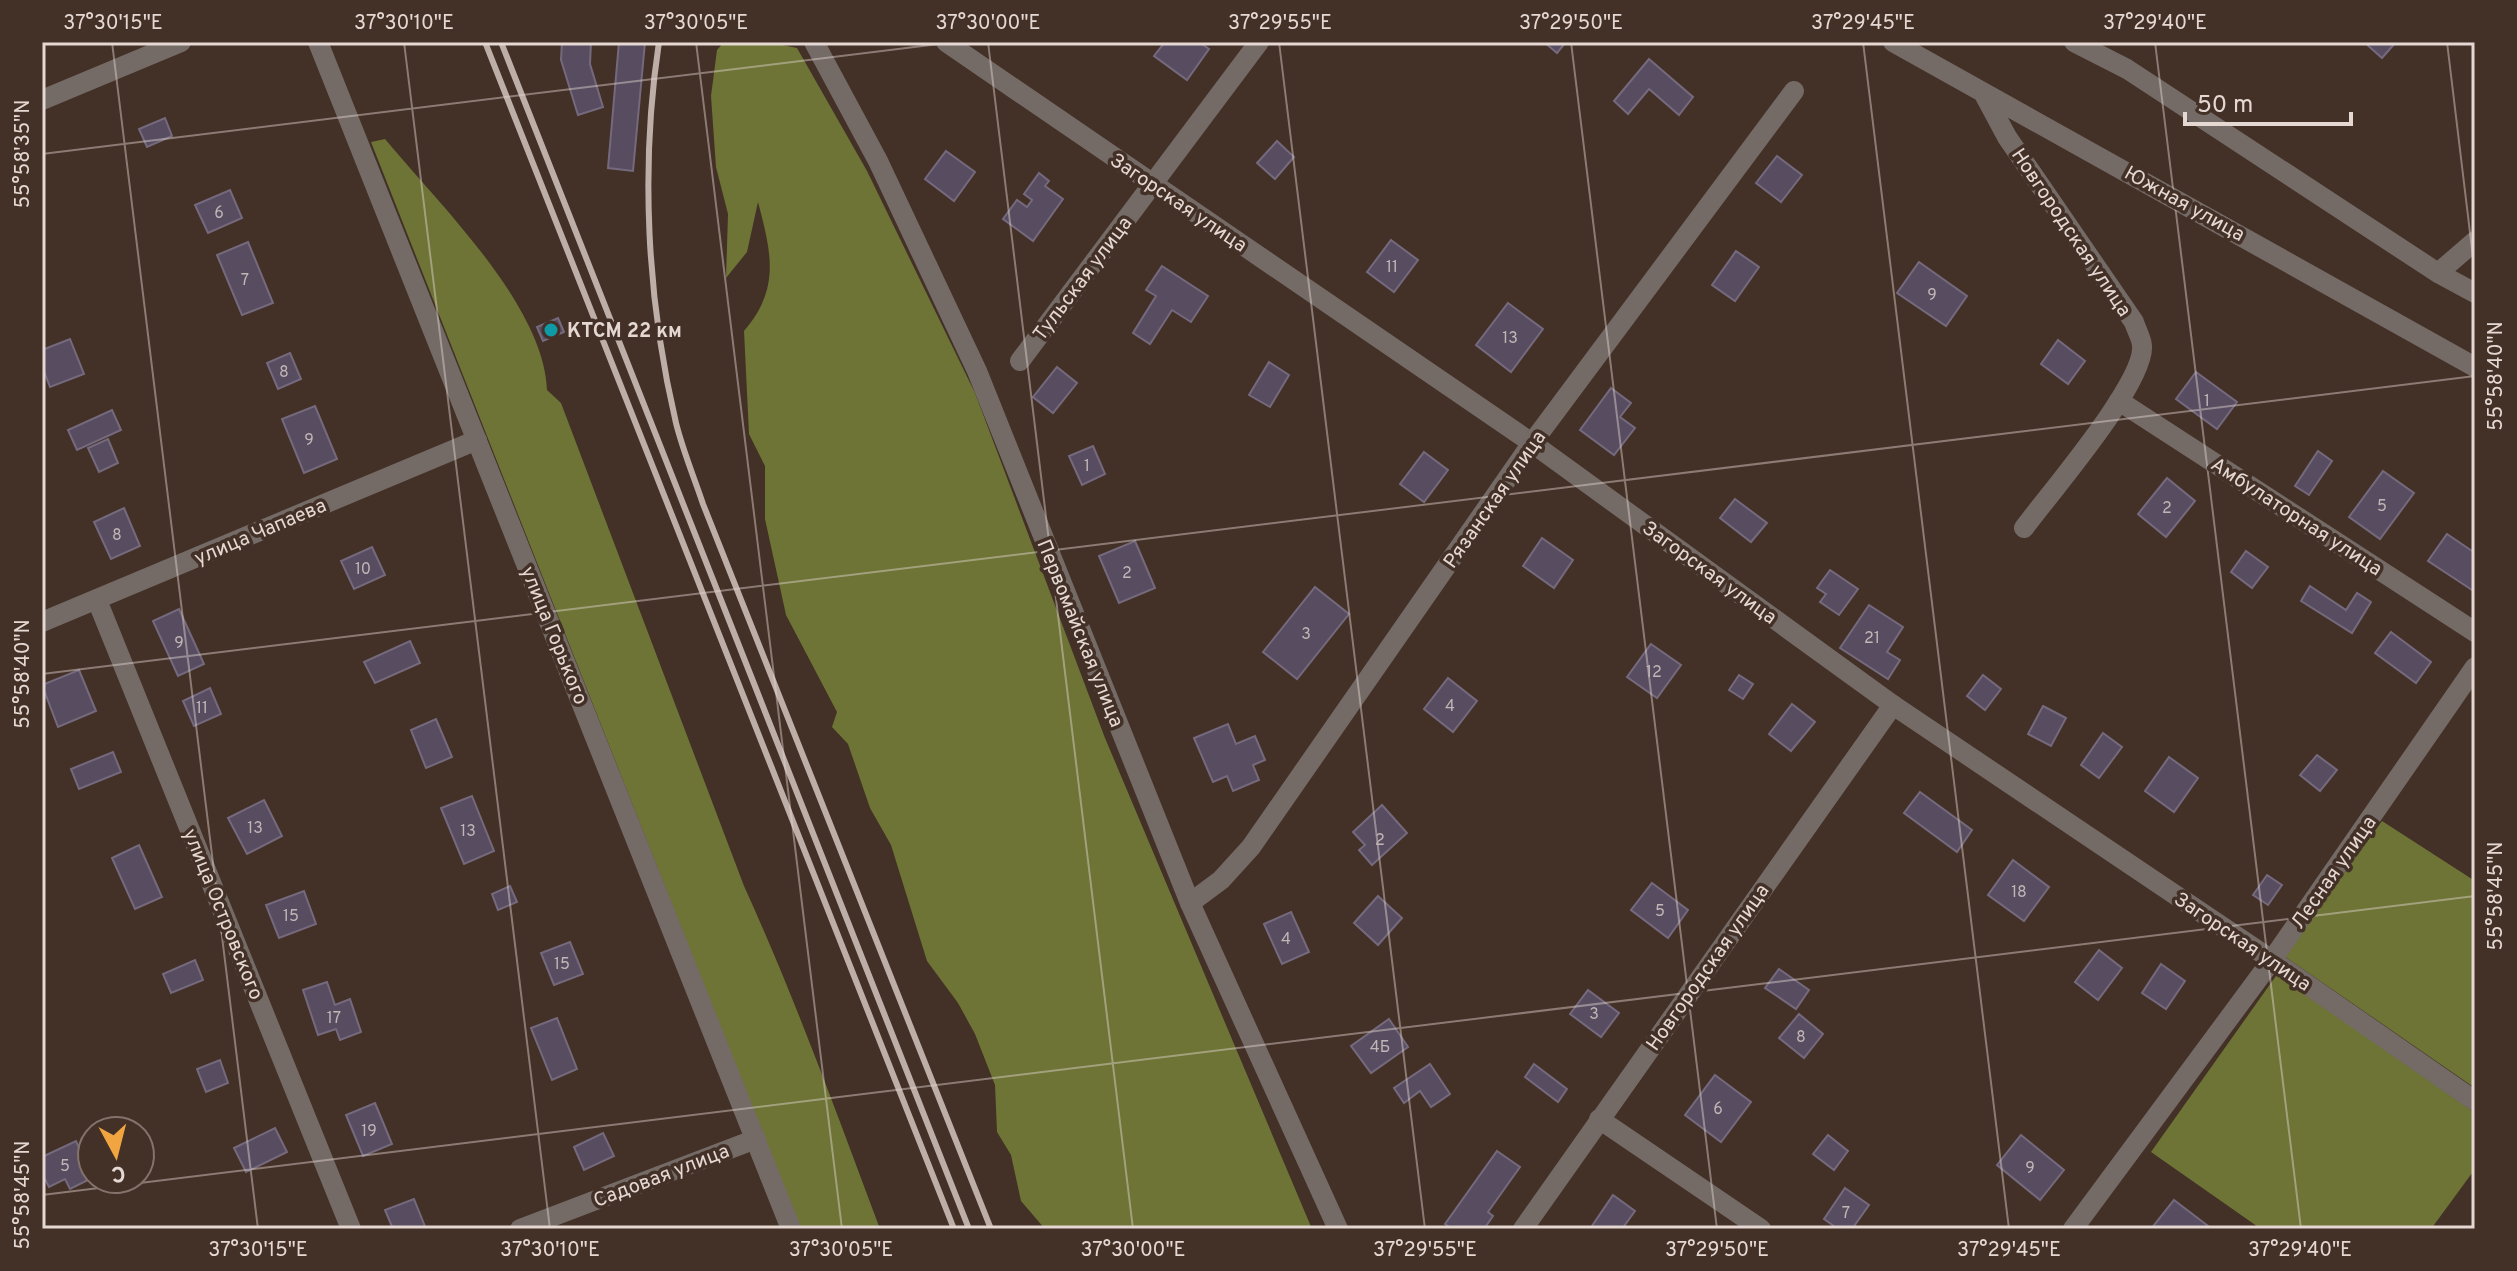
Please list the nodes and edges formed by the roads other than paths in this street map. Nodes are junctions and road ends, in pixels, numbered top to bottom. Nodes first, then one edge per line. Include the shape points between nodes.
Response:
1 (181, 42) edge
2 (318, 42) edge
3 (814, 42) edge
4 (946, 42) edge
5 (1259, 42) edge
6 (1893, 42) edge
7 (2074, 42) edge
8 (1794, 91) dead end
9 (1985, 96) junction
10 (42, 100) edge
11 (1152, 184) junction
12 (2475, 241) edge
13 (2438, 273) junction
14 (2475, 293) edge
15 (1020, 361) dead end
16 (2475, 367) edge
17 (2119, 401) junction
18 (477, 440) junction
19 (1532, 443) junction
20 (2024, 528) dead end
21 (97, 600) junction
22 (42, 622) edge
23 (2475, 632) edge
24 (2475, 667) edge
25 (1893, 705) junction
26 (1190, 903) junction
27 (2272, 960) junction
28 (2475, 1101) edge
29 (1599, 1119) junction
30 (756, 1139) junction
31 (351, 1229) edge
32 (520, 1229) edge
33 (791, 1229) edge
34 (1338, 1229) edge
35 (1523, 1229) edge
36 (1761, 1229) edge
37 (2073, 1229) edge

1 - 10 street
2 - 18 street, улица Горького
3 - 26 street, Первомайская улица via 878,161 977,371
4 - 11 street, Загорская улица
5 - 11 street, Тульская улица
6 - 9 street, Южная улица
7 - 13 street via 2127,69
8 - 19 street, Рязанская улица
9 - 16 street, Южная улица
9 - 17 street, Новгородская улица via 2007,137 2134,322 2143,345 2137,371
11 - 15 street, Тульская улица
11 - 19 street, Загорская улица
12 - 13 street
13 - 14 street
17 - 20 street, Новгородская улица
17 - 23 street, Амбулаторная улица
18 - 21 street, улица Чапаева
18 - 30 street, улица Горького
19 - 25 street, Загорская улица
19 - 26 street, Рязанская улица via 1251,847 1221,880
21 - 22 street, улица Чапаева
21 - 31 street, улица Островского
24 - 27 street, Лесная улица
25 - 27 street, Загорская улица
25 - 29 street, Новгородская улица
26 - 34 street, Первомайская улица
27 - 28 street, Загорская улица
27 - 37 street, Лесная улица
29 - 35 street, Новгородская улица
29 - 36 street
30 - 32 street, Садовая улица
30 - 33 street, улица Горького

